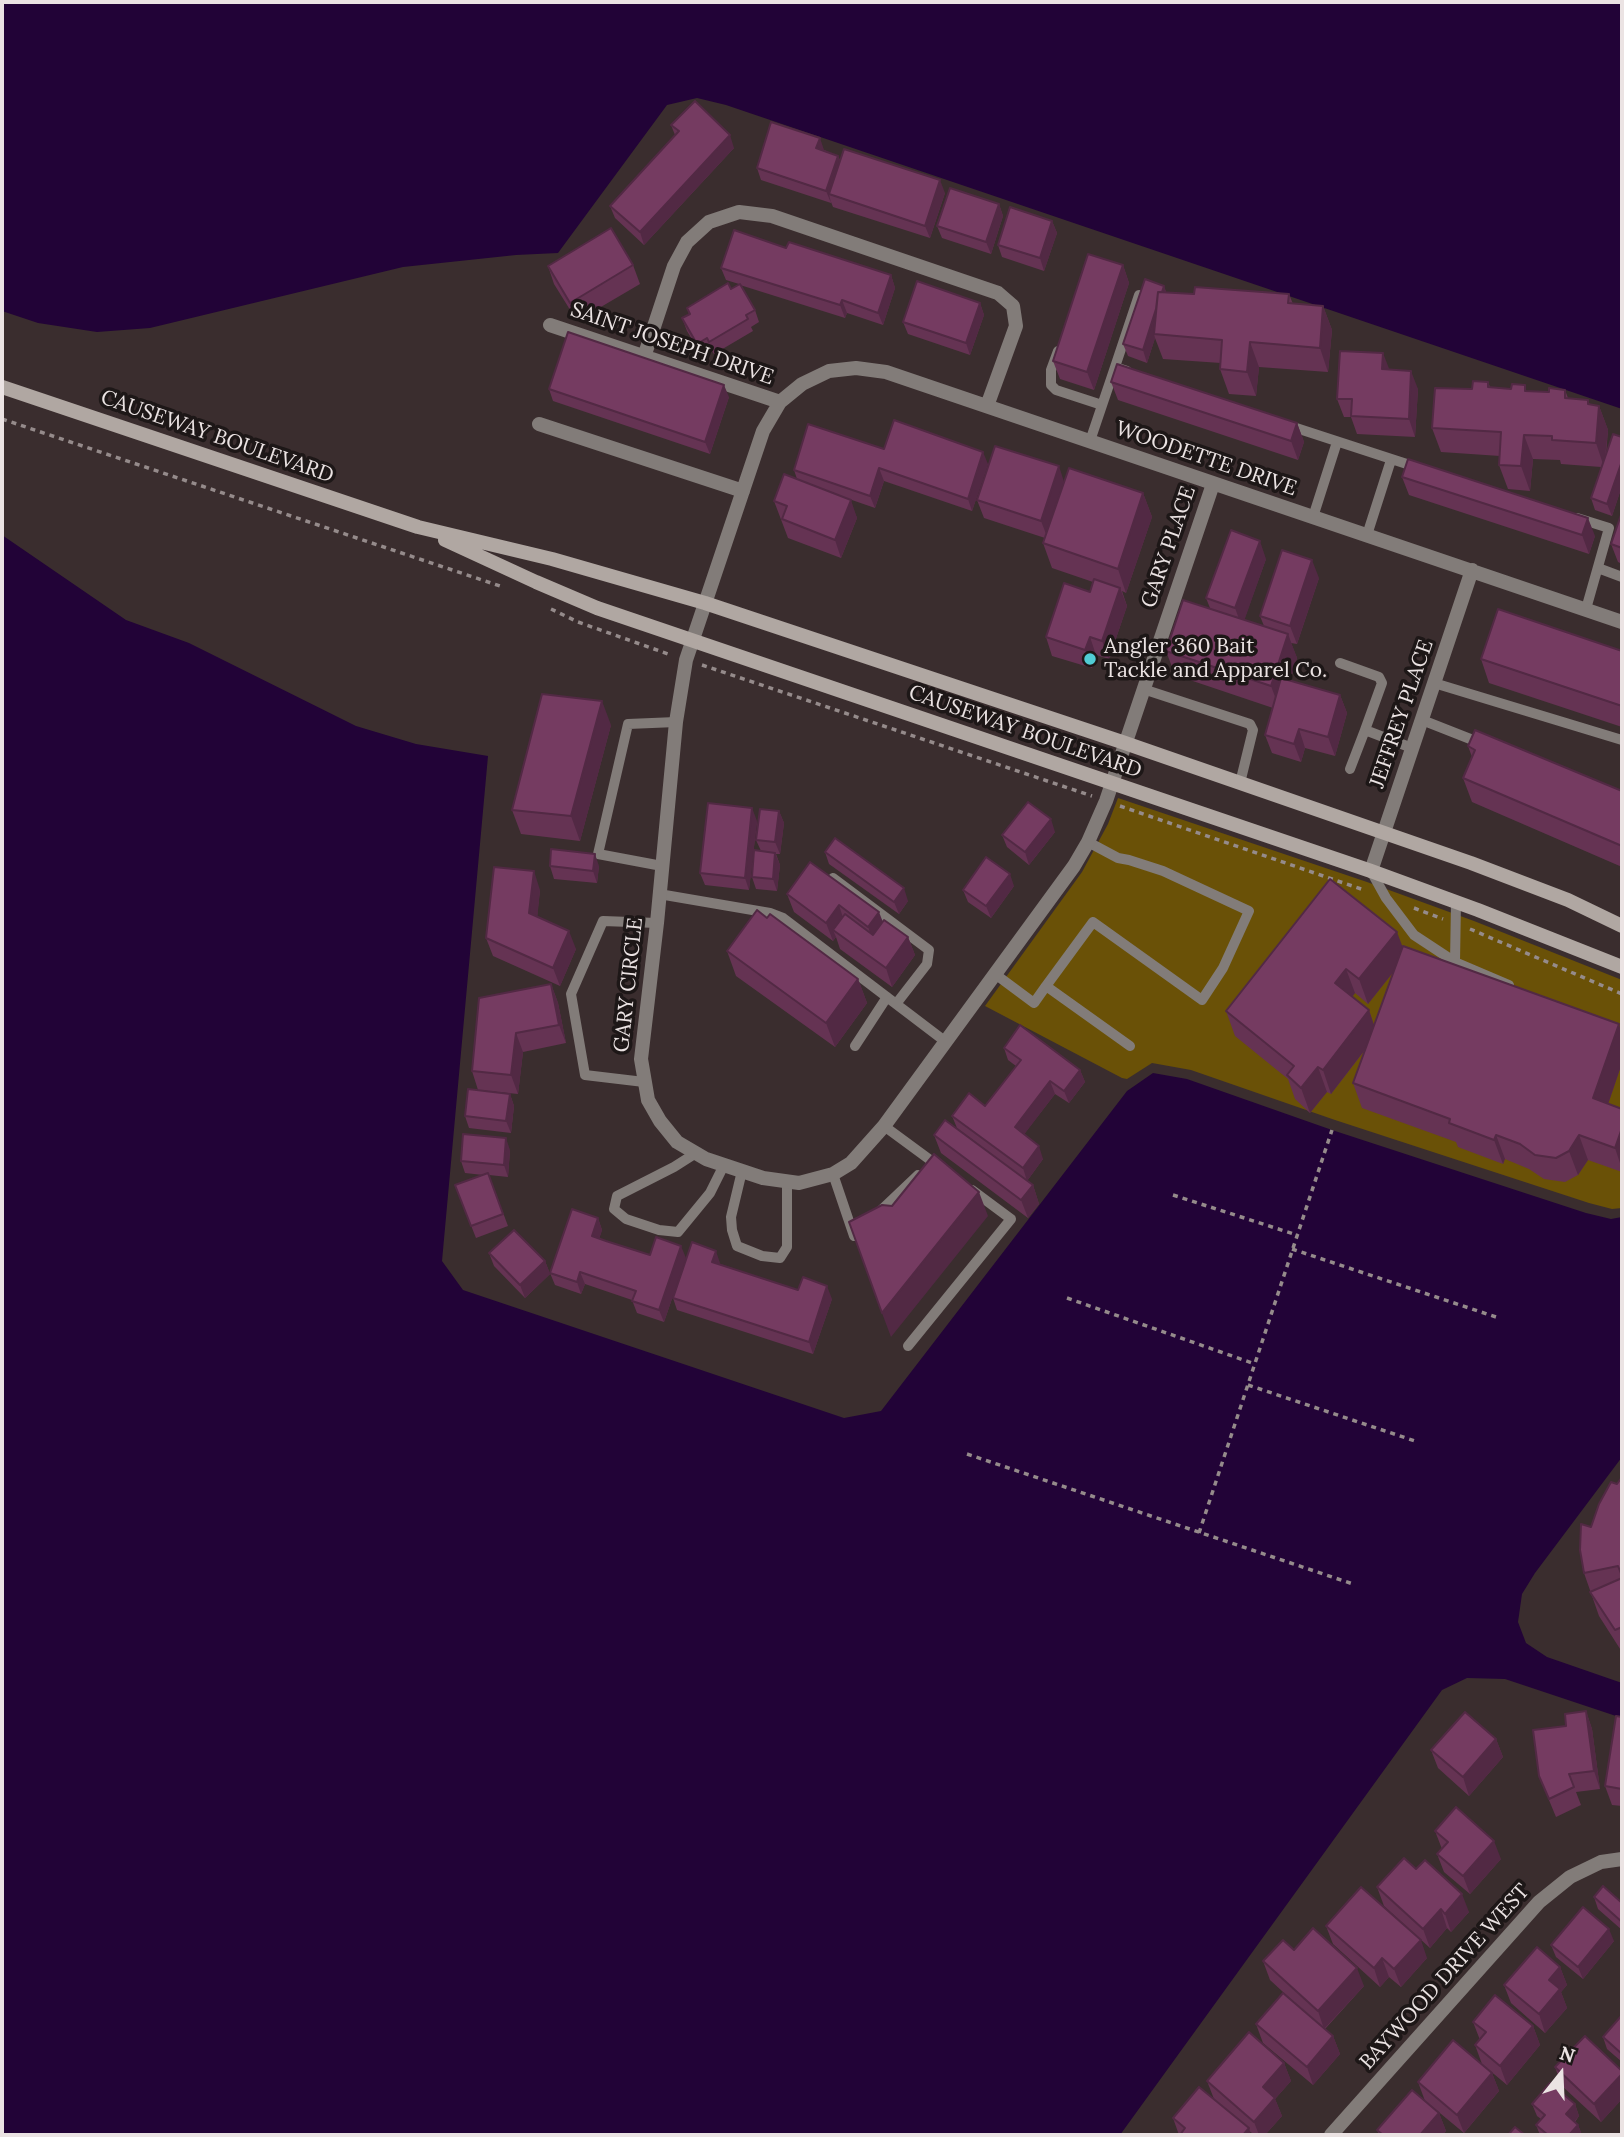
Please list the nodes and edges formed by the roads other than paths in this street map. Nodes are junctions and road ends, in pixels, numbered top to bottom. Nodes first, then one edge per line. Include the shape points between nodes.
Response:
1 (1139, 295) edge
2 (550, 325) dead end
3 (1063, 335) edge
4 (644, 356) junction
5 (1115, 367) junction
6 (1141, 376) edge
7 (2, 387) edge
8 (780, 402) junction
9 (1102, 405) junction
10 (987, 406) junction
11 (1272, 420) edge
12 (539, 424) dead end
13 (1090, 441) junction
14 (1337, 442) junction
15 (1391, 460) junction
16 (1430, 472) edge
17 (1213, 484) junction
18 (743, 491) junction
19 (1571, 516) edge
20 (1313, 517) junction
21 (418, 527) junction
22 (1367, 536) junction
23 (1598, 569) junction
24 (1472, 570) junction
25 (1622, 577) edge
26 (705, 603) junction
27 (1586, 609) junction
28 (1622, 622) edge
29 (692, 641) junction
30 (1339, 663) dead end
31 (1434, 683) junction
32 (1143, 689) junction
33 (1422, 720) junction
34 (676, 722) junction
35 (1365, 730) junction
36 (1622, 740) edge
37 (1125, 743) junction
38 (1412, 748) junction
39 (1497, 749) edge
40 (1350, 769) dead end
41 (1112, 783) junction
42 (1240, 783) junction
43 (1384, 832) junction
44 (1088, 842) junction
45 (662, 866) junction
46 (1371, 871) junction
47 (833, 878) edge
48 (659, 894) junction
49 (1456, 902) junction
50 (657, 923) junction
51 (1622, 926) edge
52 (1455, 962) junction
53 (1622, 967) edge
54 (995, 974) junction
55 (1046, 986) junction
56 (1514, 987) edge
57 (891, 1000) junction
58 (946, 1042) junction
59 (855, 1046) dead end
60 (1130, 1046) dead end
61 (644, 1082) junction
62 (884, 1126) junction
63 (696, 1153) junction
64 (933, 1162) junction
65 (724, 1165) junction
66 (944, 1170) edge
67 (742, 1171) junction
68 (833, 1174) junction
69 (787, 1181) junction
70 (966, 1186) edge
71 (908, 1346) dead end
72 (1622, 1859) edge
73 (1331, 2135) edge

1 - 5 lane
2 - 4 street, SAINT JOSEPH DRIVE
3 - 9 lane via 1051,370 1051,385
4 - 8 street, SAINT JOSEPH DRIVE
4 - 10 street via 687,242 709,222 739,212 772,216 998,293 1013,306 1016,326
5 - 6 lane
5 - 9 lane
7 - 21 street, CAUSEWAY BOULEVARD
8 - 10 street, WOODETTE DRIVE via 828,371 856,368 886,372
8 - 18 street, GARY CIRCLE via 764,431
9 - 13 lane
10 - 13 street, WOODETTE DRIVE
11 - 14 lane
12 - 18 street
13 - 17 street, WOODETTE DRIVE
14 - 15 lane
14 - 20 lane
15 - 16 lane
15 - 22 lane
17 - 20 street, WOODETTE DRIVE
17 - 32 street, GARY PLACE
18 - 26 street, GARY CIRCLE
19 - 23 lane via 1609,528
20 - 22 street, WOODETTE DRIVE
21 - 26 street, CAUSEWAY BOULEVARD
21 - 29 street, CAUSEWAY BOULEVARD via 597,608
22 - 24 street, WOODETTE DRIVE
23 - 25 lane
23 - 27 lane
24 - 27 street, WOODETTE DRIVE
24 - 31 street, JEFFREY PLACE
26 - 29 street, GARY CIRCLE
26 - 37 street, CAUSEWAY BOULEVARD
27 - 28 street, WOODETTE DRIVE
29 - 34 street, GARY CIRCLE
29 - 41 street, CAUSEWAY BOULEVARD
30 - 35 lane via 1379,677 1382,683
31 - 33 street, JEFFREY PLACE
31 - 36 lane
32 - 37 street, GARY PLACE
32 - 42 lane via 1250,724 1253,730
33 - 38 street, JEFFREY PLACE
33 - 39 lane
34 - 45 street, GARY CIRCLE
34 - 45 lane via 628,724 598,854
35 - 38 lane
35 - 40 lane
37 - 41 street, GARY CIRCLE
37 - 42 street, CAUSEWAY BOULEVARD
38 - 43 street, JEFFREY PLACE
41 - 44 street, GARY CIRCLE
41 - 46 street, CAUSEWAY BOULEVARD
42 - 43 street, CAUSEWAY BOULEVARD
43 - 46 street, JEFFREY PLACE
43 - 51 street, CAUSEWAY BOULEVARD via 1568,900
44 - 54 street, GARY CIRCLE
44 - 55 lane via 1249,911 1223,968 1202,1000 1093,922
45 - 48 street, GARY CIRCLE
46 - 49 street, CAUSEWAY BOULEVARD
46 - 52 lane via 1414,935
47 - 57 lane via 929,950 927,964
48 - 50 street, GARY CIRCLE
48 - 57 lane via 782,918
49 - 52 lane
49 - 53 street, CAUSEWAY BOULEVARD
50 - 61 street, GARY CIRCLE via 642,1059
50 - 61 lane via 603,921 571,994 585,1075
52 - 56 lane
54 - 55 lane via 1034,1003
54 - 58 street, GARY CIRCLE
55 - 60 lane
57 - 58 lane
57 - 59 lane
58 - 62 street, GARY CIRCLE
61 - 63 street, GARY CIRCLE via 660,1121 677,1142
62 - 64 lane
62 - 68 street, GARY CIRCLE via 851,1163
63 - 65 street, GARY CIRCLE
63 - 65 lane via 617,1196 614,1209 626,1219 678,1232 710,1193
64 - 66 lane
64 - 68 lane via 854,1236
65 - 67 street, GARY CIRCLE
67 - 69 street, GARY CIRCLE
67 - 69 lane via 730,1217 732,1230 737,1246 762,1256 780,1258 787,1247
68 - 69 street, GARY CIRCLE via 799,1183
70 - 71 lane via 1011,1219
72 - 73 street, BAYWOOD DRIVE WEST via 1601,1862 1570,1877 1539,1902

